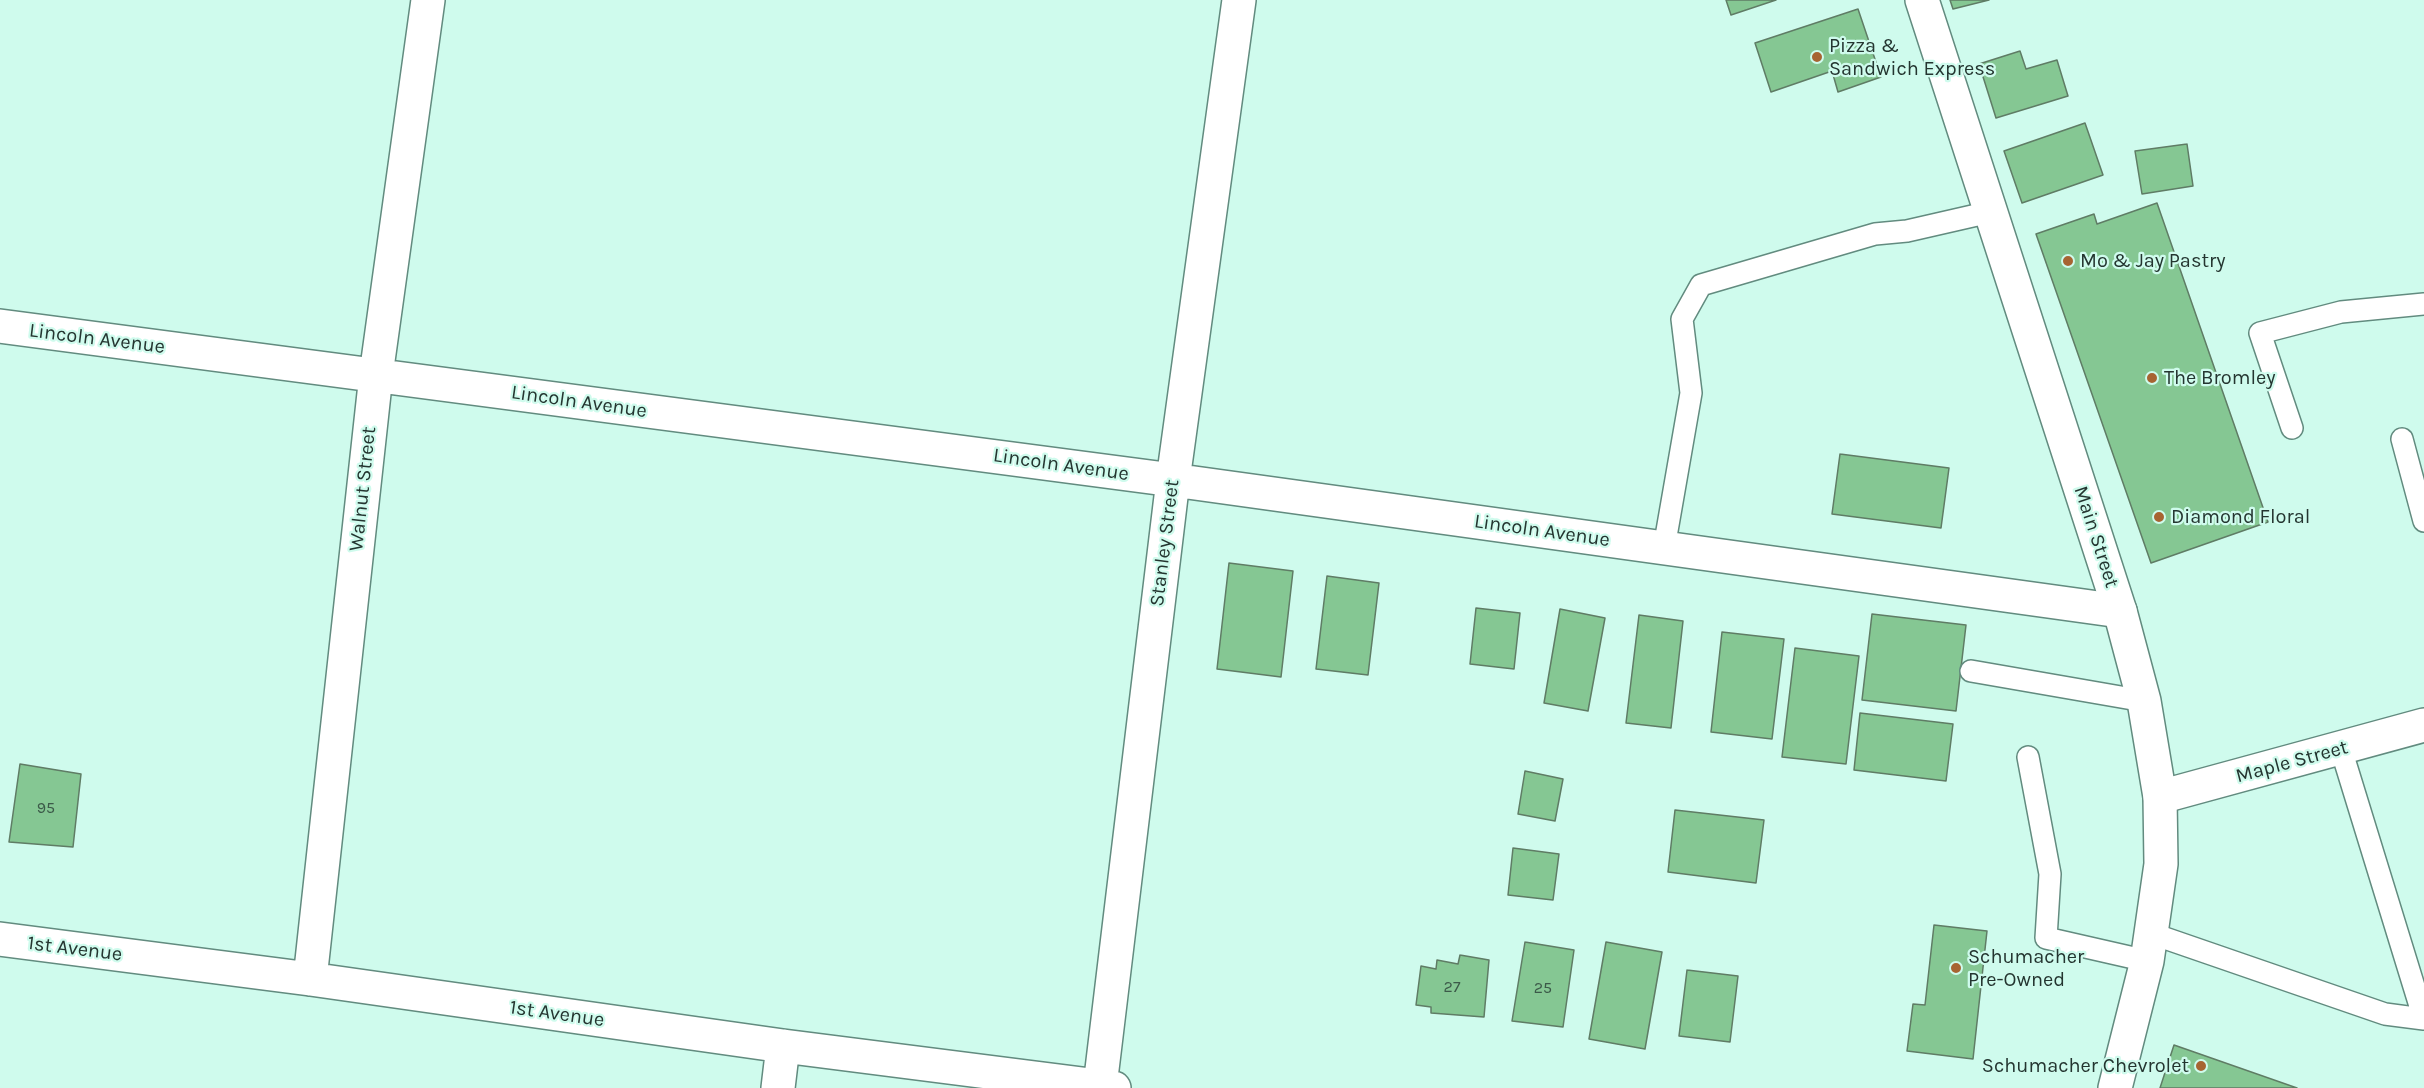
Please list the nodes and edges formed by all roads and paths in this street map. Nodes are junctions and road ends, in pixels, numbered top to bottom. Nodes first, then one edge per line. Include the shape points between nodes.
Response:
1 (428, 0) edge
2 (1239, 0) edge
3 (1922, 0) edge
4 (1990, 212) junction
5 (2424, 304) edge
6 (0, 326) edge
7 (376, 375) junction
8 (2292, 428) dead end
9 (2402, 439) dead end
10 (1173, 480) junction
11 (2424, 520) edge
12 (1664, 548) junction
13 (2120, 611) junction
14 (1971, 671) dead end
15 (2144, 701) junction
16 (2424, 725) edge
17 (2341, 749) junction
18 (2028, 757) dead end
19 (2160, 797) junction
20 (0, 939) edge
21 (2150, 947) junction
22 (310, 979) junction
23 (783, 1046) junction
24 (1107, 1087) edge
25 (778, 1088) edge
26 (2115, 1088) edge

1 - 7 street, Walnut Street
2 - 10 street, Stanley Street
3 - 4 street, Main Street
4 - 12 lane via 1907,231 1875,234 1701,285 1682,319 1691,393
4 - 13 street, Main Street
5 - 8 lane via 2341,312 2260,333
6 - 7 street, Lincoln Avenue
7 - 10 street, Lincoln Avenue
7 - 22 street, Walnut Street
9 - 11 lane
10 - 12 street, Lincoln Avenue
10 - 24 street, Stanley Street
12 - 13 street, Lincoln Avenue
13 - 15 street, Main Street
14 - 15 lane
15 - 19 street, Main Street
16 - 17 street, Maple Street
17 - 19 street, Maple Street
17 - 21 lane via 2424,1019 2385,1014
18 - 21 lane via 2050,874 2046,938
19 - 21 street, Main Street via 2161,864
20 - 22 street, 1st Avenue
21 - 26 street, Main Street
22 - 23 street, 1st Avenue
23 - 24 street, 1st Avenue
23 - 25 street

